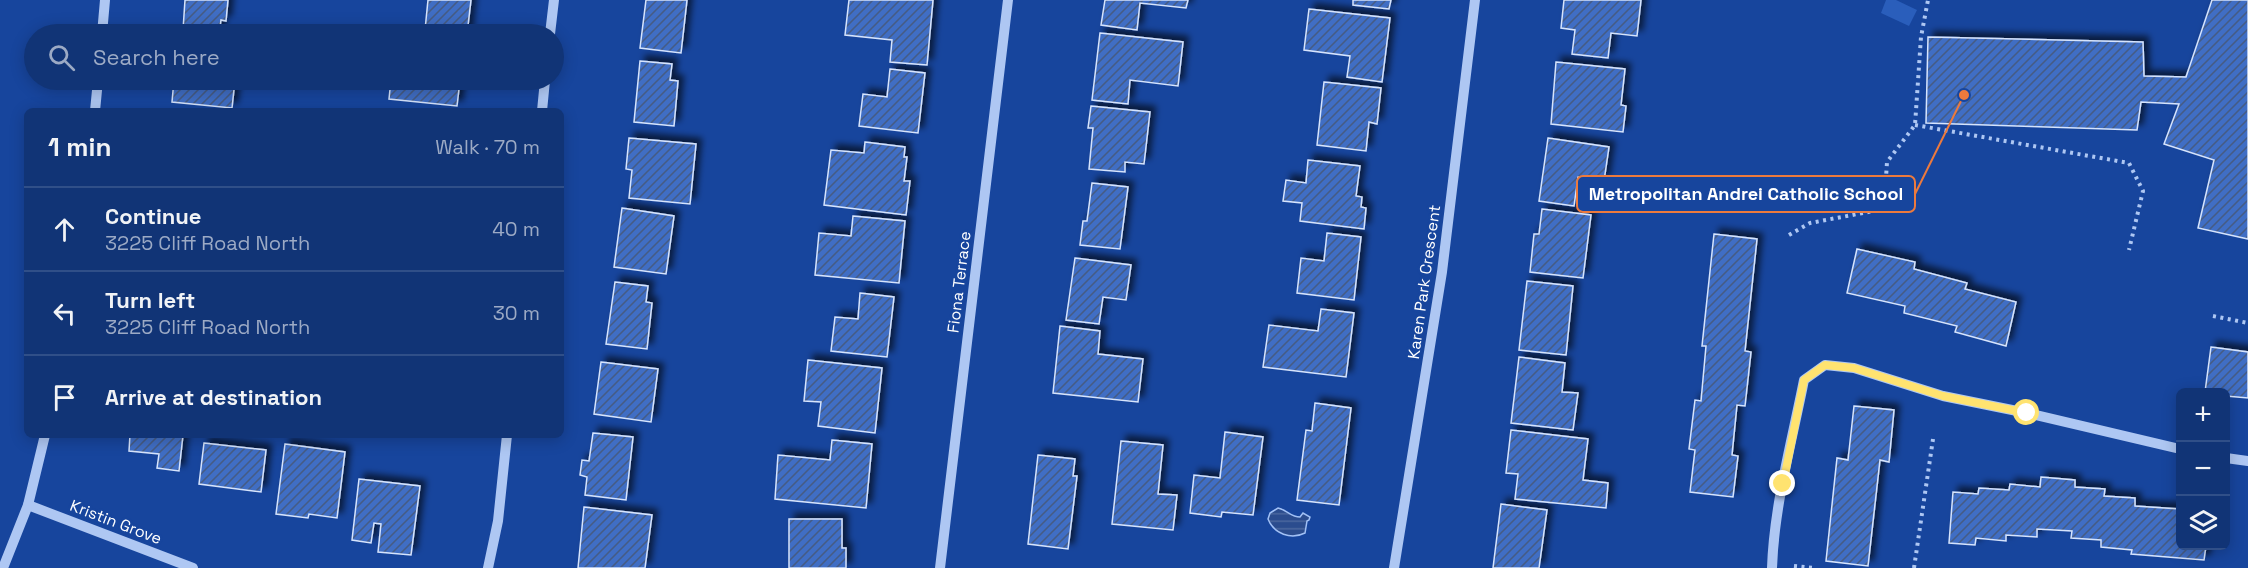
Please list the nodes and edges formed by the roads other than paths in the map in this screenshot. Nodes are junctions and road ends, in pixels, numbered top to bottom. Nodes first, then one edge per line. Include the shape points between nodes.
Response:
1 (105, 0) edge
2 (554, 0) edge
3 (1008, 0) edge
4 (1475, 0) edge
5 (103, 24) edge
6 (551, 24) edge
7 (97, 90) edge
8 (544, 90) edge
9 (95, 108) edge
10 (542, 108) edge
11 (44, 438) edge
12 (507, 438) edge
13 (2176, 448) edge
14 (2230, 459) edge
15 (2248, 461) edge
16 (28, 505) junction
17 (3, 568) edge
18 (193, 568) edge
19 (488, 568) edge
20 (940, 568) edge
21 (1394, 568) edge
22 (1772, 568) edge

1 - 5 street
2 - 6 street
3 - 20 street, Fiona Terrace
4 - 21 street, Karen Park Crescent via 1442,272
7 - 9 street
8 - 10 street
11 - 16 street
12 - 19 street via 498,521
13 - 22 street via 1943,396 1854,368 1825,365 1804,380 1783,484
14 - 15 street
16 - 17 street
16 - 18 street, Kristin Grove

